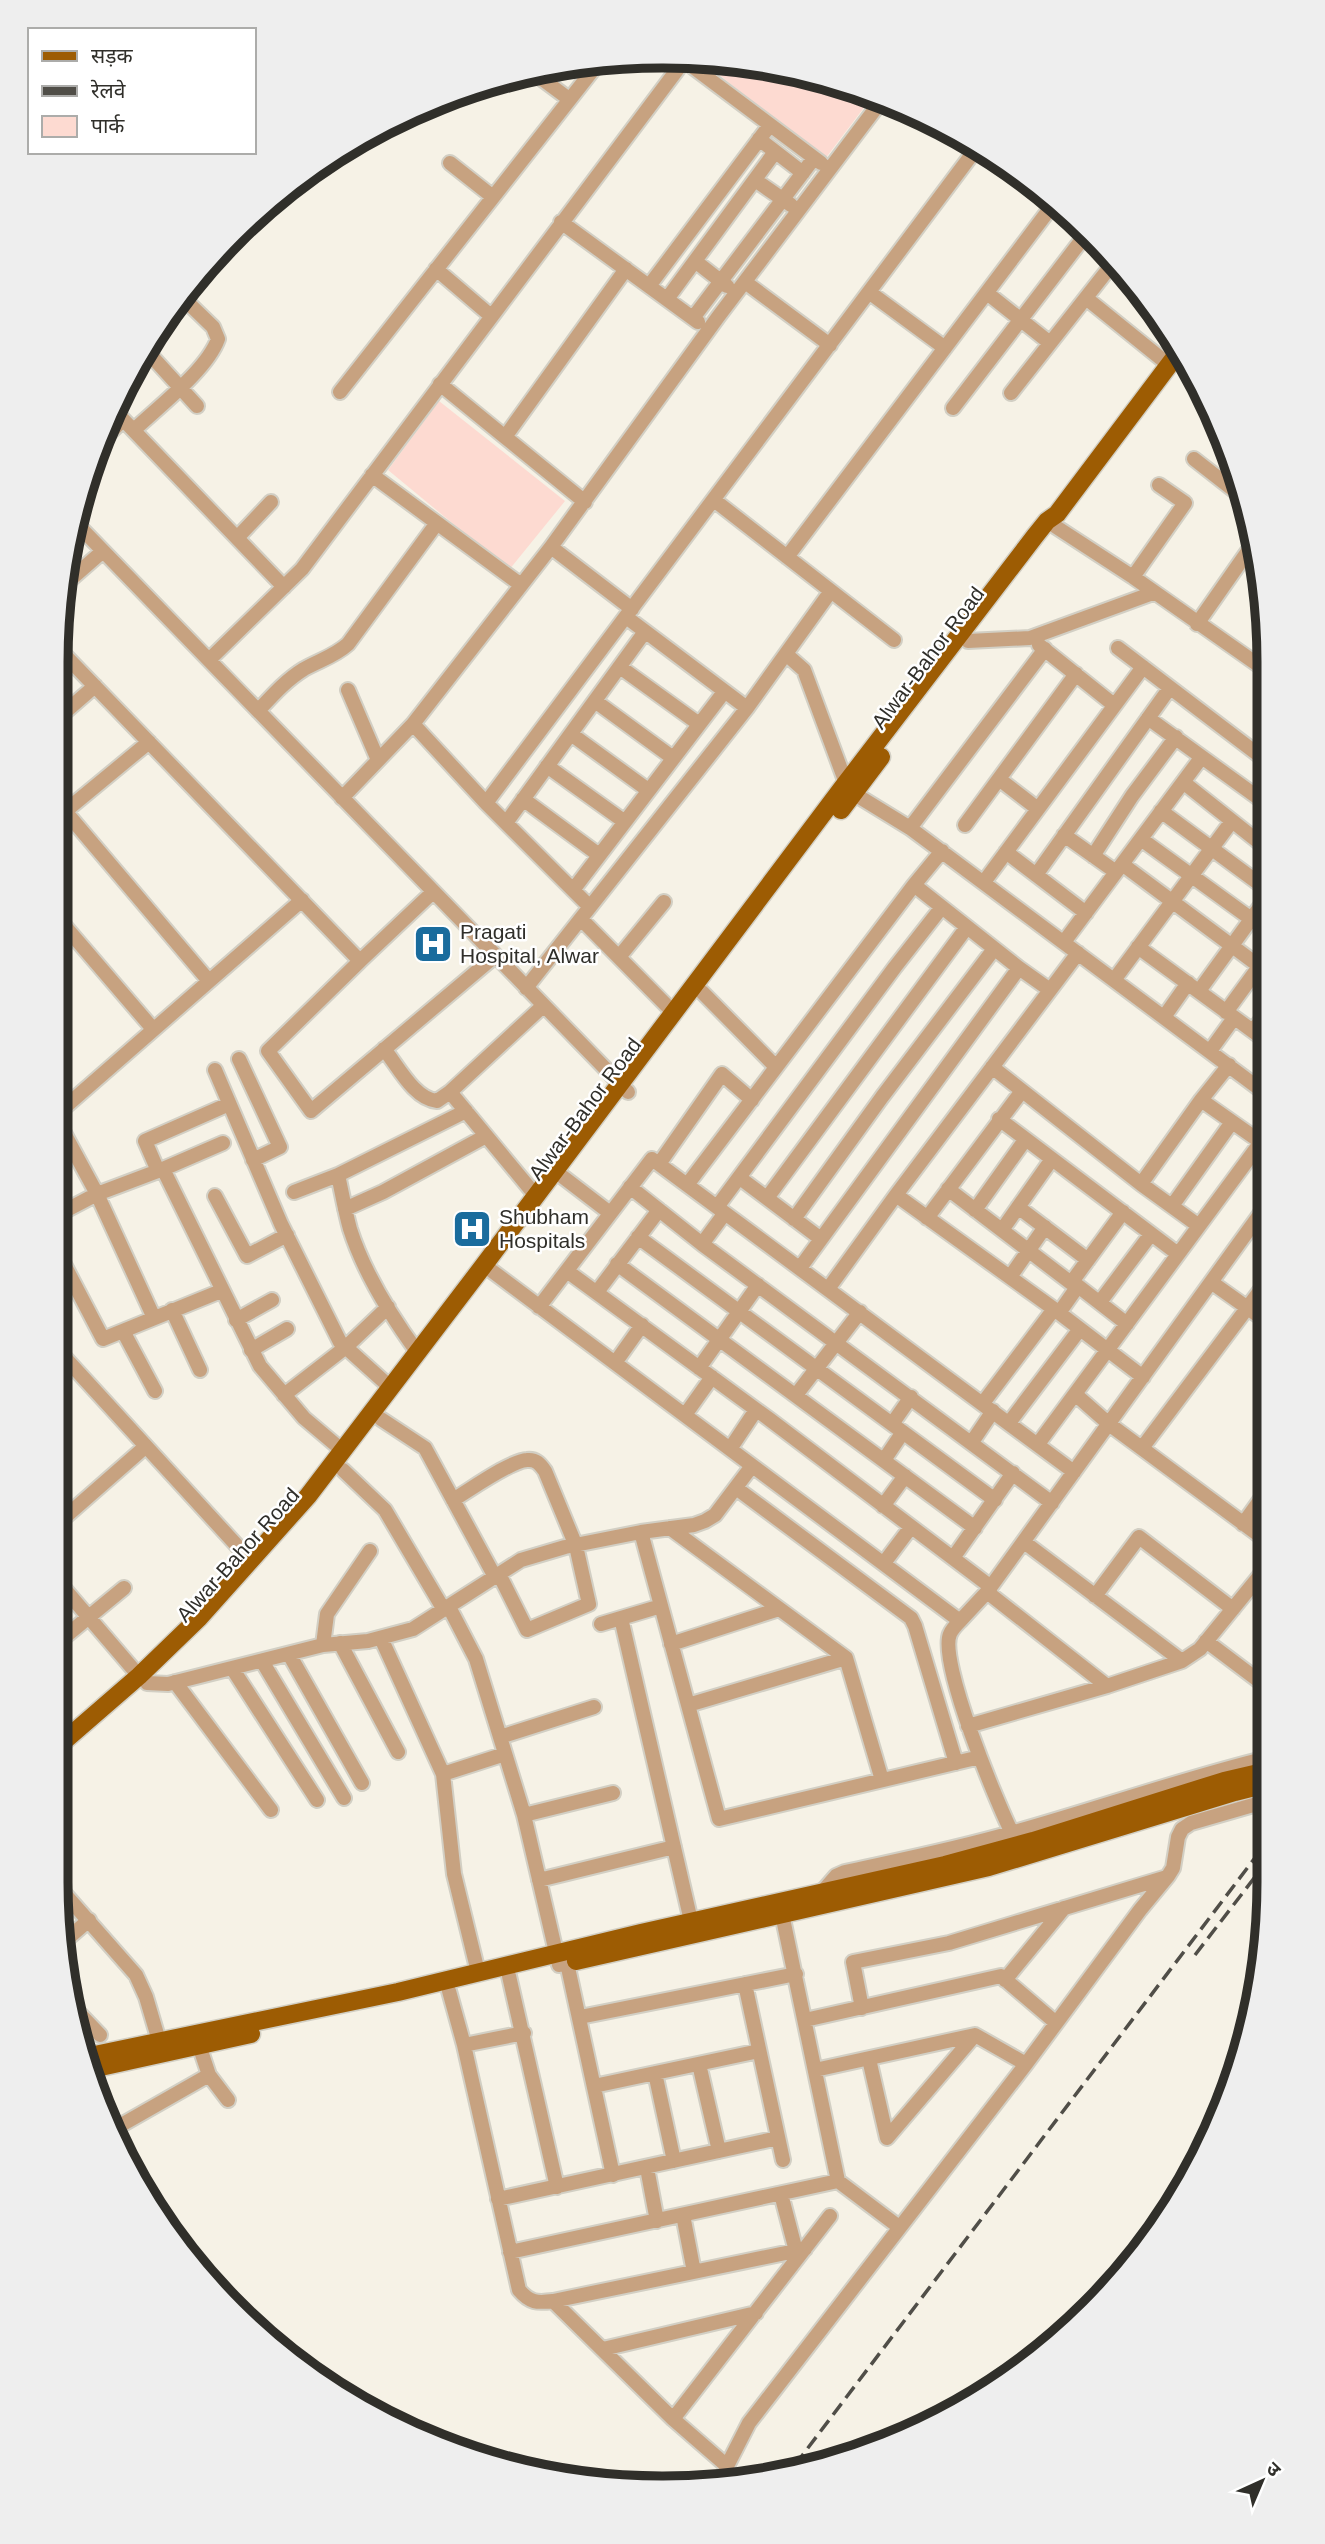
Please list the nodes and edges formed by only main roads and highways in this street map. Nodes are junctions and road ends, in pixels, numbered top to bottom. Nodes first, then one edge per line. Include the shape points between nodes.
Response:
1 (1174, 360) edge
2 (1052, 520) junction
3 (850, 788) junction
4 (623, 1088) junction
5 (488, 1268) junction
6 (343, 1460) junction
7 (143, 1680) junction
8 (68, 1739) edge
9 (68, 1752) edge
10 (1257, 1773) edge
11 (1257, 1786) edge
12 (851, 1892) junction
13 (561, 1960) junction
14 (291, 2020) junction
15 (160, 2047) junction
16 (95, 2056) edge
17 (98, 2067) edge

1 - 2 main road, Alwar-Bahor Road
2 - 3 main road, Alwar-Bahor Road
2 - 3 main road, Alwar-Bahor Road via 968,641
3 - 4 main road, Alwar-Bahor Road via 702,992
3 - 4 main road, Alwar-Bahor Road via 673,1012
4 - 5 main road, Alwar-Bahor Road via 536,1196
4 - 5 main road, Alwar-Bahor Road via 563,1177
5 - 6 main road, Alwar-Bahor Road via 391,1388
5 - 6 main road, Alwar-Bahor Road via 381,1419
6 - 7 main road, Alwar-Bahor Road
6 - 7 main road, Alwar-Bahor Road via 245,1586
7 - 8 main road, Alwar-Bahor Road
7 - 9 main road, Alwar-Bahor Road
10 - 12 main road
11 - 12 main road via 989,1867
12 - 13 main road via 782,1914
12 - 13 main road via 823,1891 691,1921
13 - 14 main road via 449,1991
13 - 14 main road via 478,1972
14 - 15 main road
14 - 15 main road via 199,2045
15 - 16 main road
15 - 17 main road

